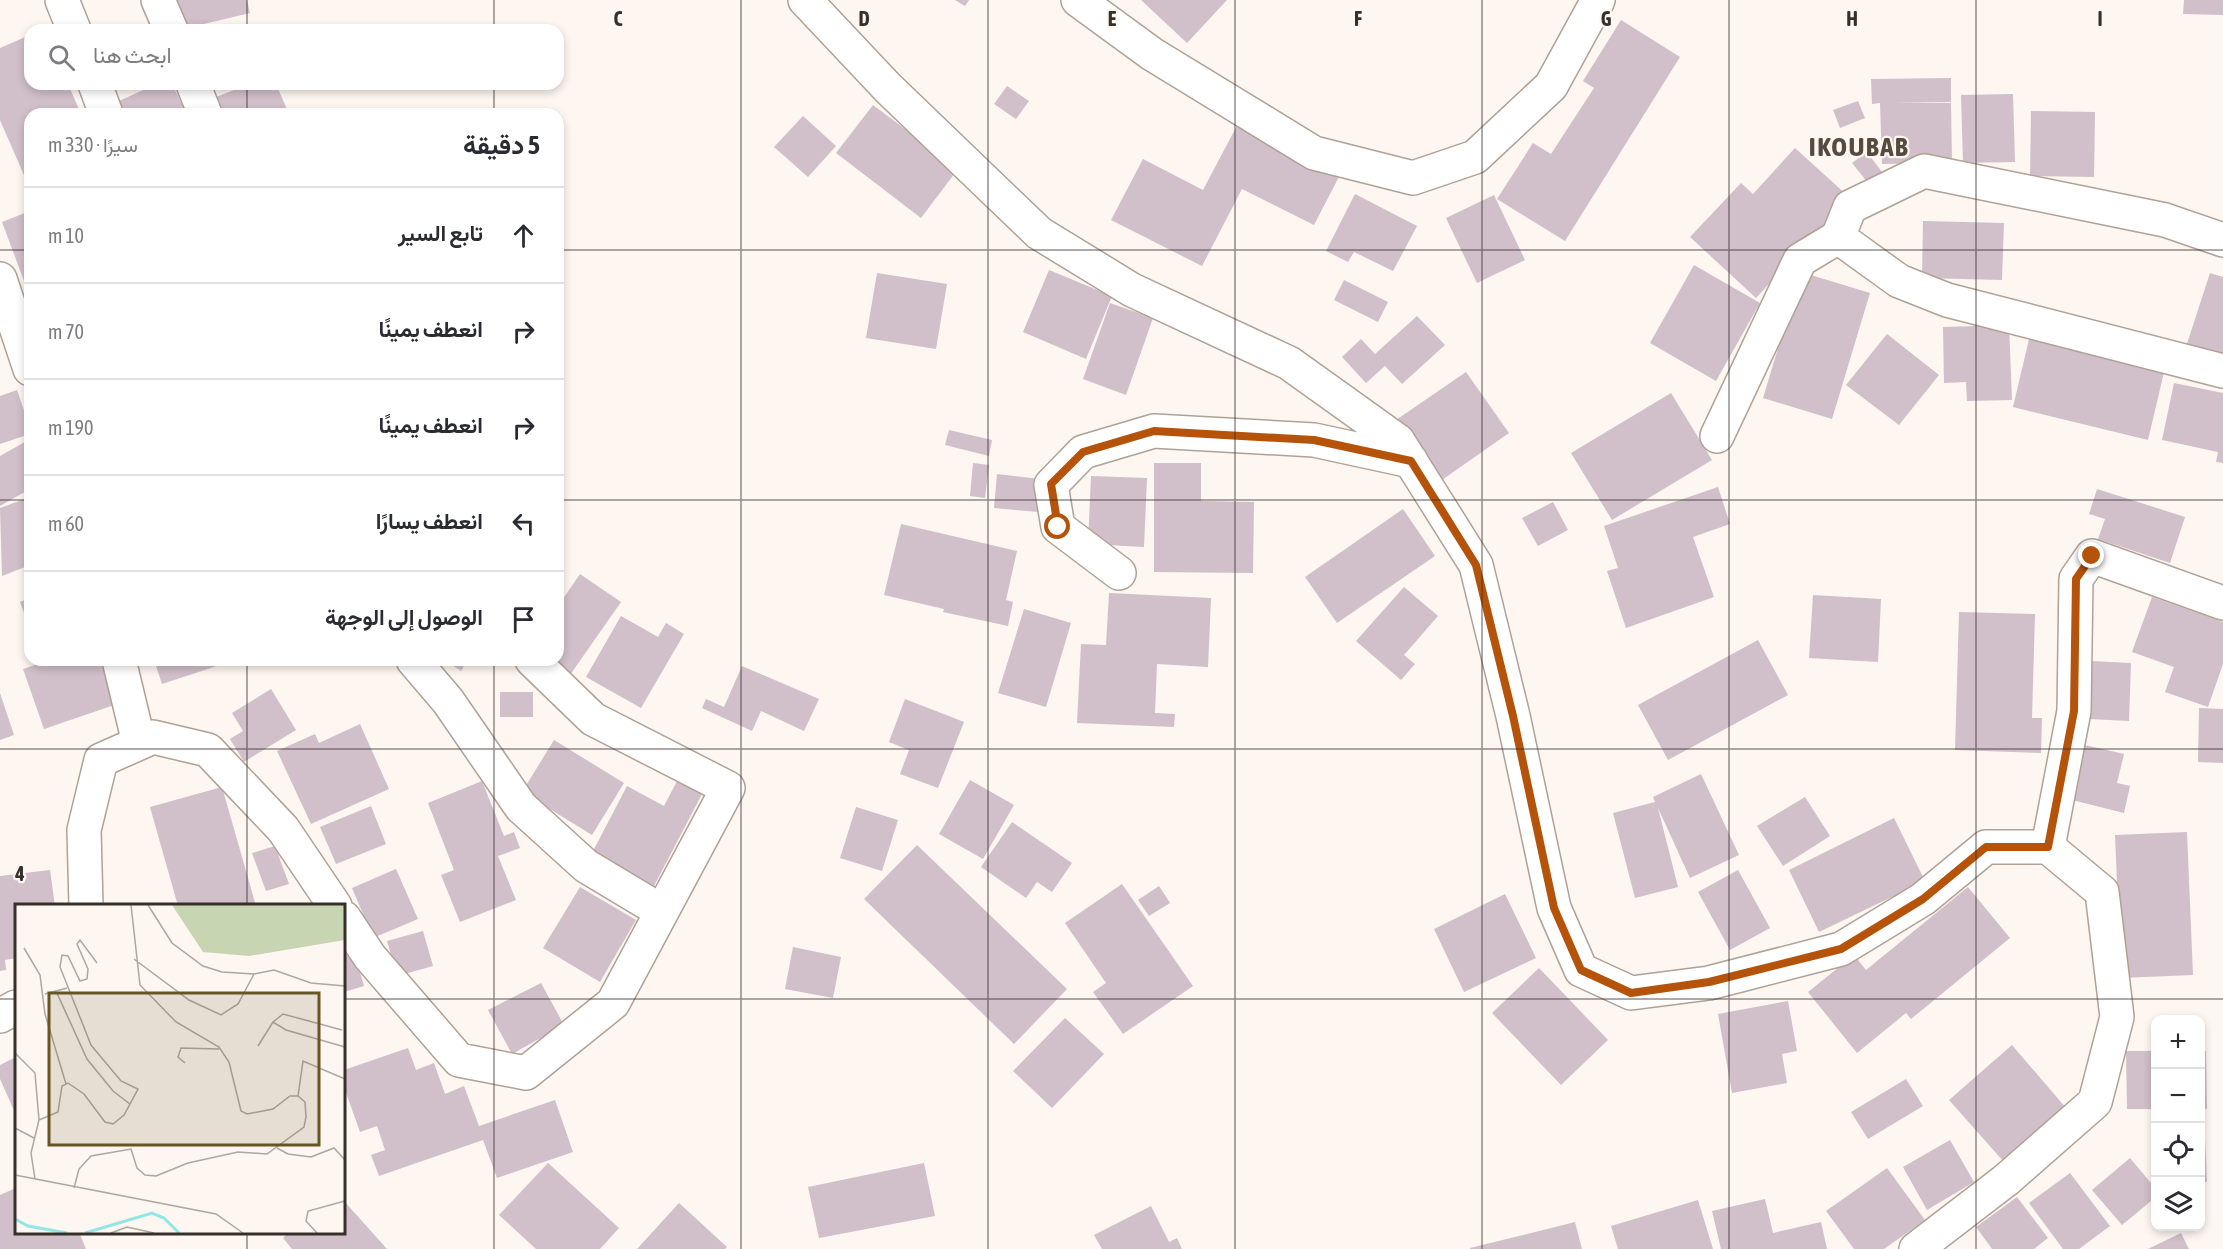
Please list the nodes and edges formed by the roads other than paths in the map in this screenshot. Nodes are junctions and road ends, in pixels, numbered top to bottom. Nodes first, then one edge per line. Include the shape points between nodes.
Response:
1 (63, 0) edge
2 (158, 0) edge
3 (805, 0) edge
4 (1078, 0) edge
5 (1598, 0) edge
6 (72, 24) edge
7 (168, 24) edge
8 (97, 90) edge
9 (196, 90) edge
10 (104, 108) edge
11 (203, 108) edge
12 (1838, 237) junction
13 (2223, 240) edge
14 (0, 279) edge
15 (24, 351) edge
16 (2223, 371) edge
17 (1717, 436) dead end
18 (1411, 461) junction
19 (1119, 573) dead end
20 (2223, 603) edge
21 (120, 666) edge
22 (418, 666) edge
23 (538, 666) edge
24 (139, 744) junction
25 (2048, 847) junction
26 (86, 904) edge
27 (334, 904) edge
28 (661, 911) junction
29 (345, 920) edge
30 (15, 1008) edge
31 (0, 1016) edge
32 (1916, 1249) edge

1 - 6 street
2 - 7 street
3 - 18 street via 888,88 1039,233 1132,290 1289,363 1398,441
4 - 5 street via 1152,54 1314,153 1413,178 1475,157 1551,86
8 - 10 street
9 - 11 street
12 - 13 street via 1850,207 1924,171 2166,220
12 - 16 street via 1899,281 1947,300
12 - 17 street via 1800,260
14 - 15 street
18 - 19 street via 1314,440 1154,431 1083,452 1051,484 1058,527
18 - 25 street via 1476,565 1554,908 1581,970 1631,993 1709,982 1841,949 1923,899 1986,847
20 - 25 street via 2092,556 2076,579 2074,711
21 - 24 street
22 - 28 street via 448,701 521,807 586,866
23 - 28 street via 593,719 728,788
24 - 26 street via 101,760 84,830
24 - 27 street via 153,737 208,750 283,829
25 - 32 street via 2102,892 2117,1017 2095,1102 2006,1180
28 - 29 street via 613,1003 526,1073 459,1060 370,957
30 - 31 street

